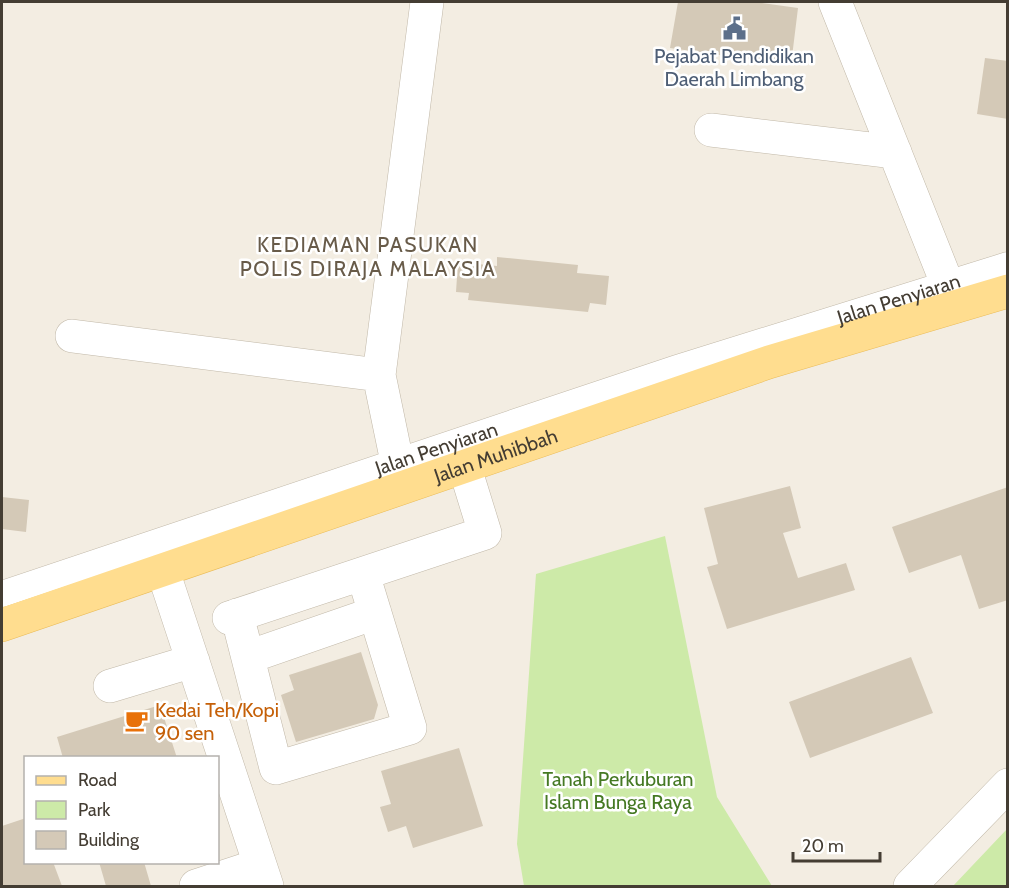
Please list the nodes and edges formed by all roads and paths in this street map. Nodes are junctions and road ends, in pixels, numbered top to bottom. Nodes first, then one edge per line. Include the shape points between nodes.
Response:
1 (427, 2) edge
2 (835, 2) edge
3 (711, 130) dead end
4 (895, 152) junction
5 (1008, 265) edge
6 (1002, 295) edge
7 (952, 296) junction
8 (72, 336) dead end
9 (379, 375) junction
10 (464, 465) junction
11 (400, 474) junction
12 (162, 567) junction
13 (363, 574) junction
14 (2, 594) edge
15 (375, 614) junction
16 (2, 625) edge
17 (248, 657) junction
18 (194, 661) junction
19 (110, 686) dead end
20 (276, 768) junction
21 (234, 783) junction
22 (1008, 785) edge
23 (264, 876) edge
24 (196, 886) edge
25 (910, 886) edge

1 - 9 street
2 - 4 street
3 - 4 street
4 - 7 street
5 - 7 street, Jalan Penyiaran
6 - 7 main road, Jalan Muhibbah
7 - 10 main road, Jalan Muhibbah
7 - 11 street, Jalan Penyiaran via 677,368
8 - 9 street
9 - 11 street
10 - 11 main road, Jalan Muhibbah
10 - 13 street via 485,533
11 - 12 main road, Jalan Muhibbah
11 - 14 street, Jalan Penyiaran
12 - 16 main road, Jalan Muhibbah
12 - 18 street
13 - 15 street
13 - 17 street via 233,617
15 - 17 street
15 - 20 street via 410,728
17 - 20 street
18 - 19 street
18 - 21 street
20 - 21 street
21 - 23 street
22 - 25 street
23 - 24 street

